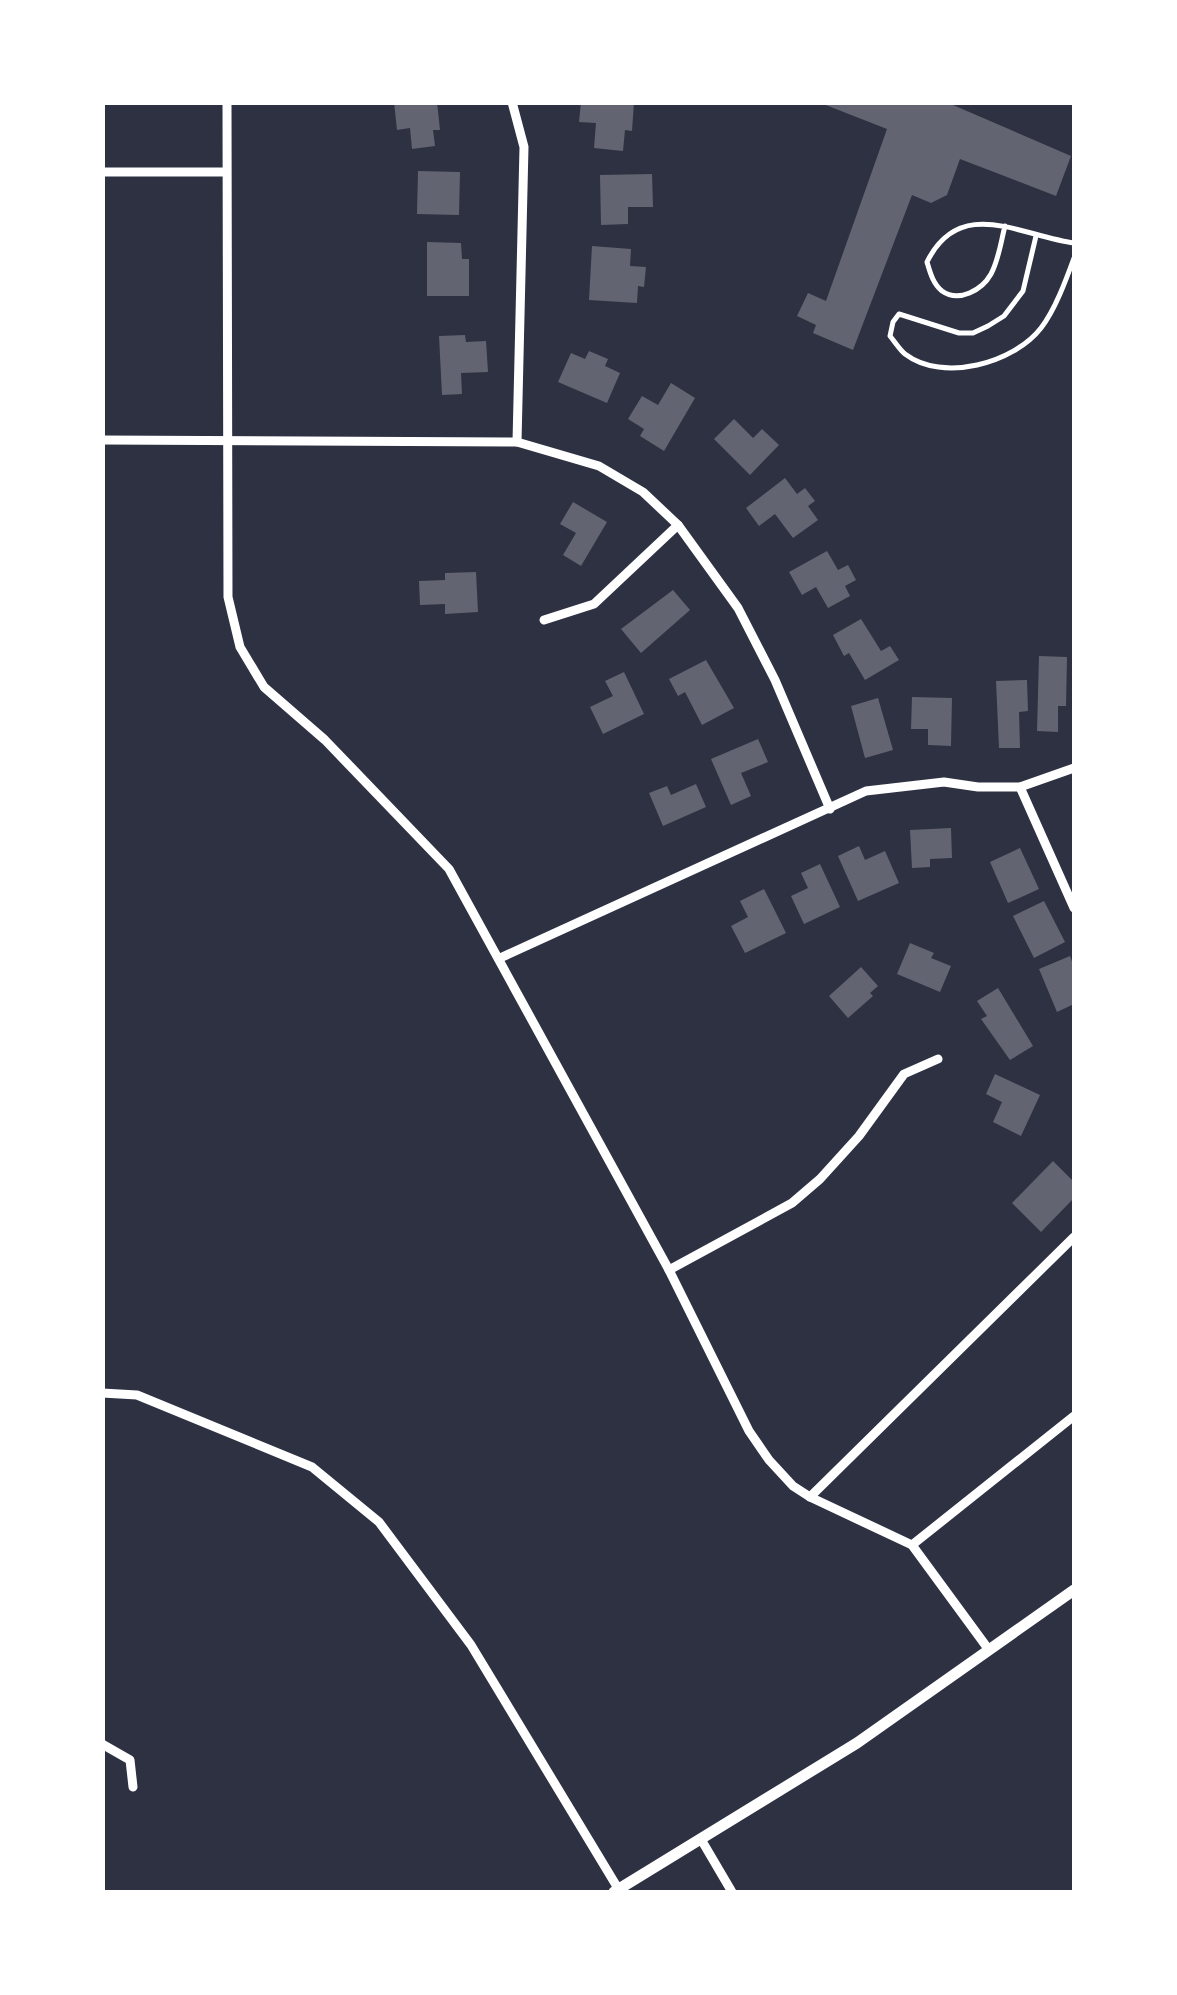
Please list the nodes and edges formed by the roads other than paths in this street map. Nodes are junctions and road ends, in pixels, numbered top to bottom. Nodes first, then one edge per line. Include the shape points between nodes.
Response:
1 (227, 102) edge
2 (512, 102) edge
3 (102, 172) edge
4 (226, 172) junction
5 (1006, 226) junction
6 (1036, 236) junction
7 (1074, 243) edge
8 (1074, 258) edge
9 (102, 440) edge
10 (228, 440) junction
11 (517, 442) junction
12 (678, 525) junction
13 (544, 620) dead end
14 (1074, 768) edge
15 (1020, 787) junction
16 (830, 809) junction
17 (1074, 908) edge
18 (500, 958) junction
19 (938, 1059) dead end
20 (1074, 1237) edge
21 (1064, 1247) junction
22 (1074, 1258) edge
23 (670, 1270) junction
24 (102, 1392) edge
25 (1074, 1416) edge
26 (810, 1497) junction
27 (912, 1545) junction
28 (1074, 1590) edge
29 (989, 1650) junction
30 (102, 1744) edge
31 (133, 1787) dead end
32 (702, 1841) junction
33 (617, 1891) edge
34 (732, 1892) edge

1 - 4 street
2 - 11 street via 524,147
3 - 4 street
4 - 10 street
5 - 5 lane via 982,222 936,244 927,262 943,292 976,290 992,272
5 - 6 lane
6 - 7 lane
6 - 8 lane via 1023,291 1004,316 959,334 899,314 890,336 905,354 928,364 966,367 1004,357 1040,330
9 - 10 street
10 - 11 street
10 - 18 street via 228,598 240,646 264,686 449,869
11 - 12 street via 599,466 643,492
12 - 13 street via 594,604
12 - 16 street via 745,622
14 - 15 street
15 - 16 street via 898,786
15 - 17 street
16 - 18 street
18 - 23 street
19 - 23 street via 904,1074 859,1136 792,1203
20 - 21 street
21 - 22 street
21 - 26 street
23 - 26 street via 750,1431 768,1460
24 - 33 street via 137,1395 312,1466 378,1522 463,1632
25 - 27 street
26 - 27 street
27 - 29 street
28 - 29 street
29 - 32 street
30 - 31 street via 130,1760
32 - 33 street
32 - 34 street

